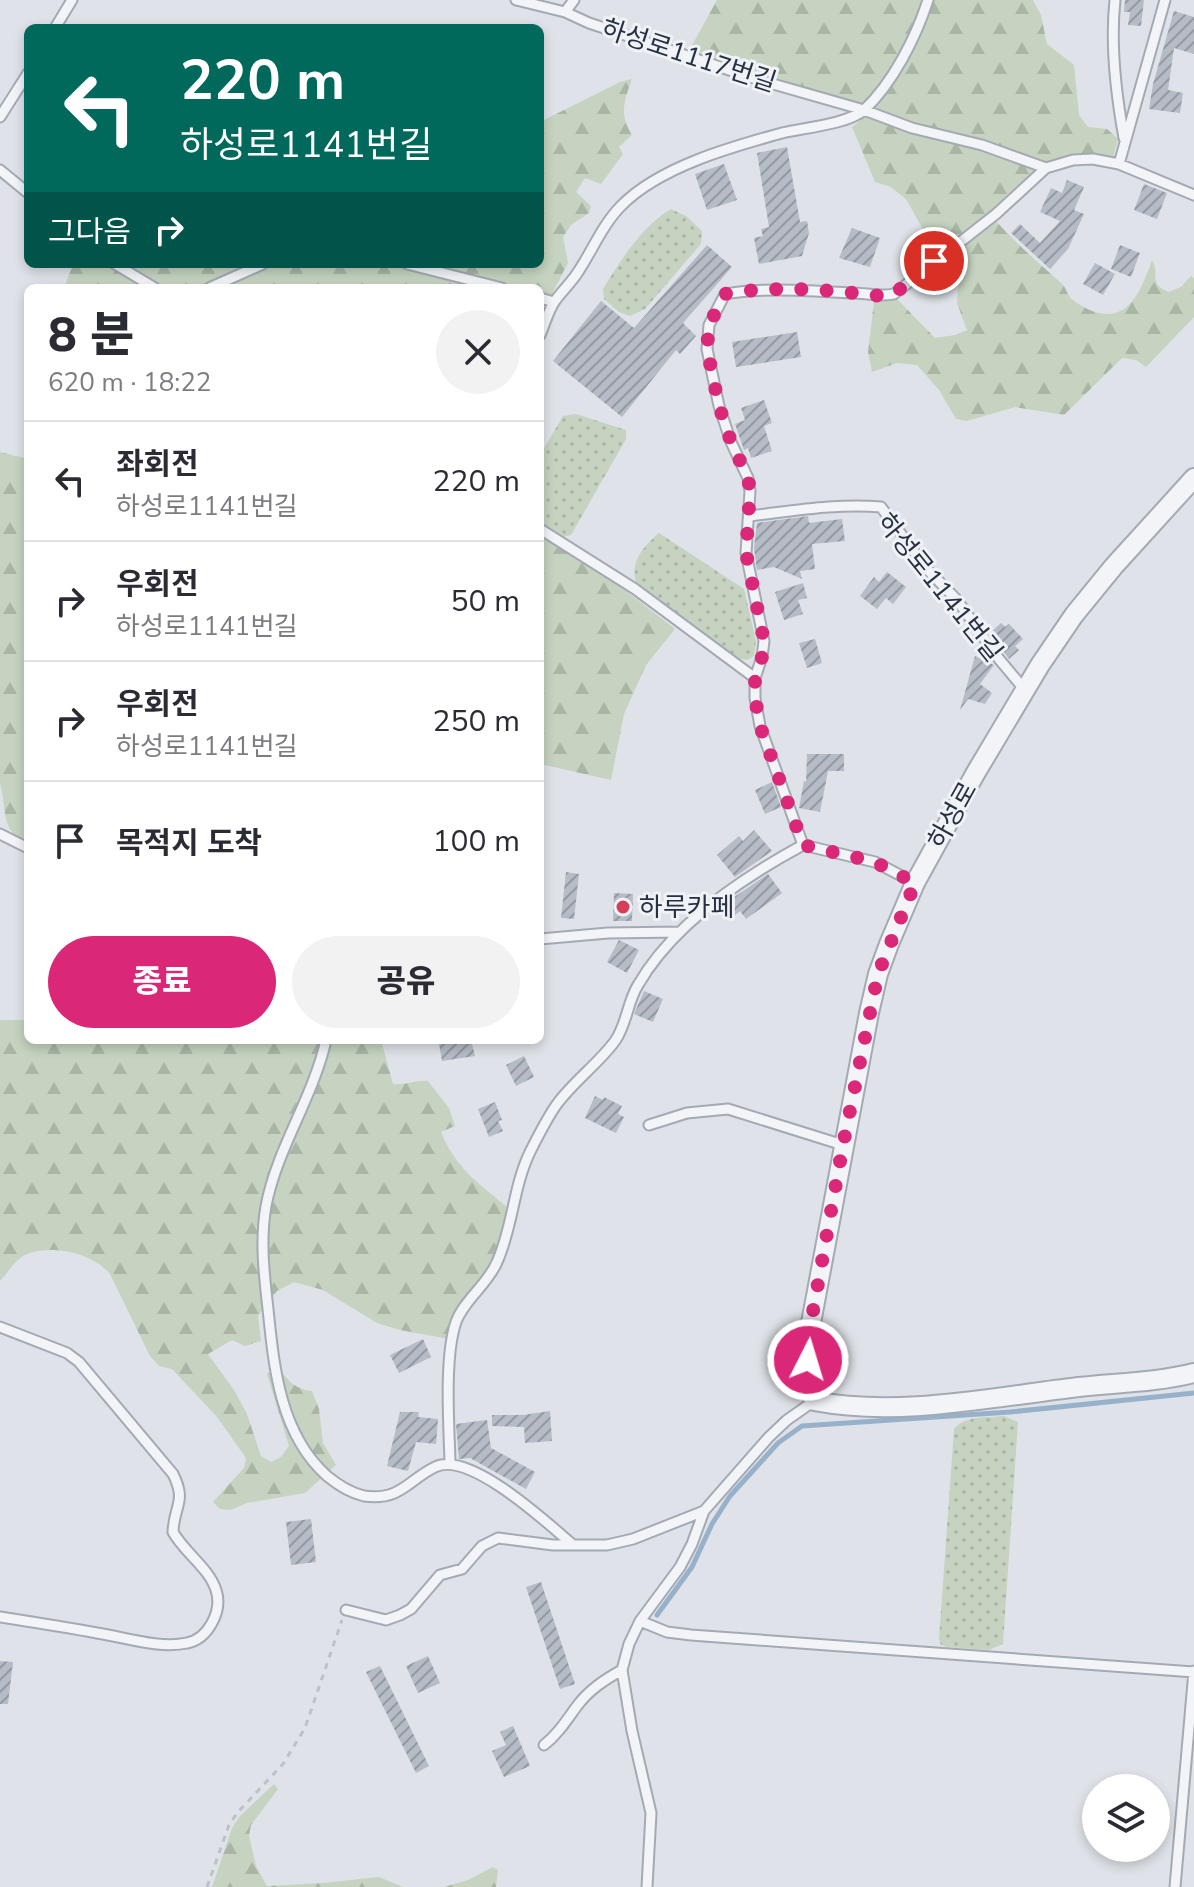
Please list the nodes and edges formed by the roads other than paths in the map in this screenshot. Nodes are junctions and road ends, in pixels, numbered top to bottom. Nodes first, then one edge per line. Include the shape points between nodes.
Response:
1 (72, 0) edge
2 (516, 0) edge
3 (574, 0) edge
4 (928, 0) edge
5 (1115, 0) edge
6 (1165, 0) edge
7 (565, 12) junction
8 (57, 24) edge
9 (24, 79) edge
10 (864, 110) junction
11 (0, 117) edge
12 (1125, 142) junction
13 (1119, 164) junction
14 (1046, 168) junction
15 (0, 170) edge
16 (24, 190) edge
17 (1194, 195) edge
18 (122, 268) edge
19 (254, 268) edge
20 (423, 268) edge
21 (148, 284) edge
22 (218, 284) edge
23 (486, 284) edge
24 (544, 299) edge
25 (554, 302) junction
26 (544, 326) edge
27 (1194, 478) edge
28 (749, 516) junction
29 (544, 532) edge
30 (755, 678) junction
31 (1025, 690) junction
32 (0, 834) edge
33 (803, 845) junction
34 (24, 846) edge
35 (915, 883) junction
36 (680, 932) junction
37 (544, 939) edge
38 (325, 1044) edge
39 (649, 1125) dead end
40 (843, 1145) junction
41 (0, 1327) edge
42 (1194, 1373) edge
43 (814, 1401) junction
44 (450, 1462) junction
45 (704, 1511) junction
46 (572, 1544) junction
47 (346, 1610) road end
48 (0, 1617) edge
49 (640, 1621) junction
50 (622, 1670) junction
51 (1194, 1672) edge
52 (544, 1745) dead end
53 (647, 1887) edge
54 (1175, 1887) edge

1 - 8 lane
2 - 7 lane, 하성로1117번길
3 - 7 lane
4 - 10 lane via 916,35
5 - 12 lane via 1114,46
6 - 12 lane
7 - 10 lane, 하성로1117번길 via 759,80
9 - 11 lane
10 - 14 lane
10 - 25 lane, 하성로1117번길 via 732,148 638,192 609,221
12 - 13 lane
13 - 14 lane via 1073,160
13 - 17 lane
14 - 28 lane via 1008,205 894,294 725,294 709,325 707,349 719,406 748,478
15 - 16 lane
18 - 21 lane
19 - 22 lane
20 - 23 lane
24 - 25 lane
25 - 26 lane, 하성로1117번길
27 - 31 street, 하성로 via 1074,615
28 - 30 lane via 746,553 764,641
28 - 31 lane, 하성로1141번길 via 881,507
29 - 30 lane via 635,589
30 - 33 lane via 760,726
31 - 35 street, 하성로
32 - 34 lane
33 - 35 lane via 875,862
33 - 36 lane via 761,869
35 - 40 street, 하성로 via 878,974
36 - 37 lane
36 - 44 lane via 636,988 616,1040 558,1104 531,1151 496,1265 456,1322
38 - 44 lane via 279,1164 264,1222 272,1353 288,1419 314,1465 356,1494 400,1491
39 - 40 lane via 687,1113 728,1109
40 - 43 street, 하성로 via 808,1339
41 - 48 lane via 79,1362 173,1474 181,1499 173,1532 211,1581 218,1606 206,1633 184,1644
42 - 43 street via 888,1408
43 - 45 lane via 769,1437
44 - 46 lane via 492,1481
45 - 46 lane via 633,1539
45 - 49 lane via 680,1567
46 - 47 lane via 498,1538 482,1546 462,1569 440,1575 400,1615 386,1620
49 - 50 lane
49 - 51 lane via 691,1635
50 - 52 lane via 600,1682
50 - 53 lane via 651,1813
51 - 54 lane

